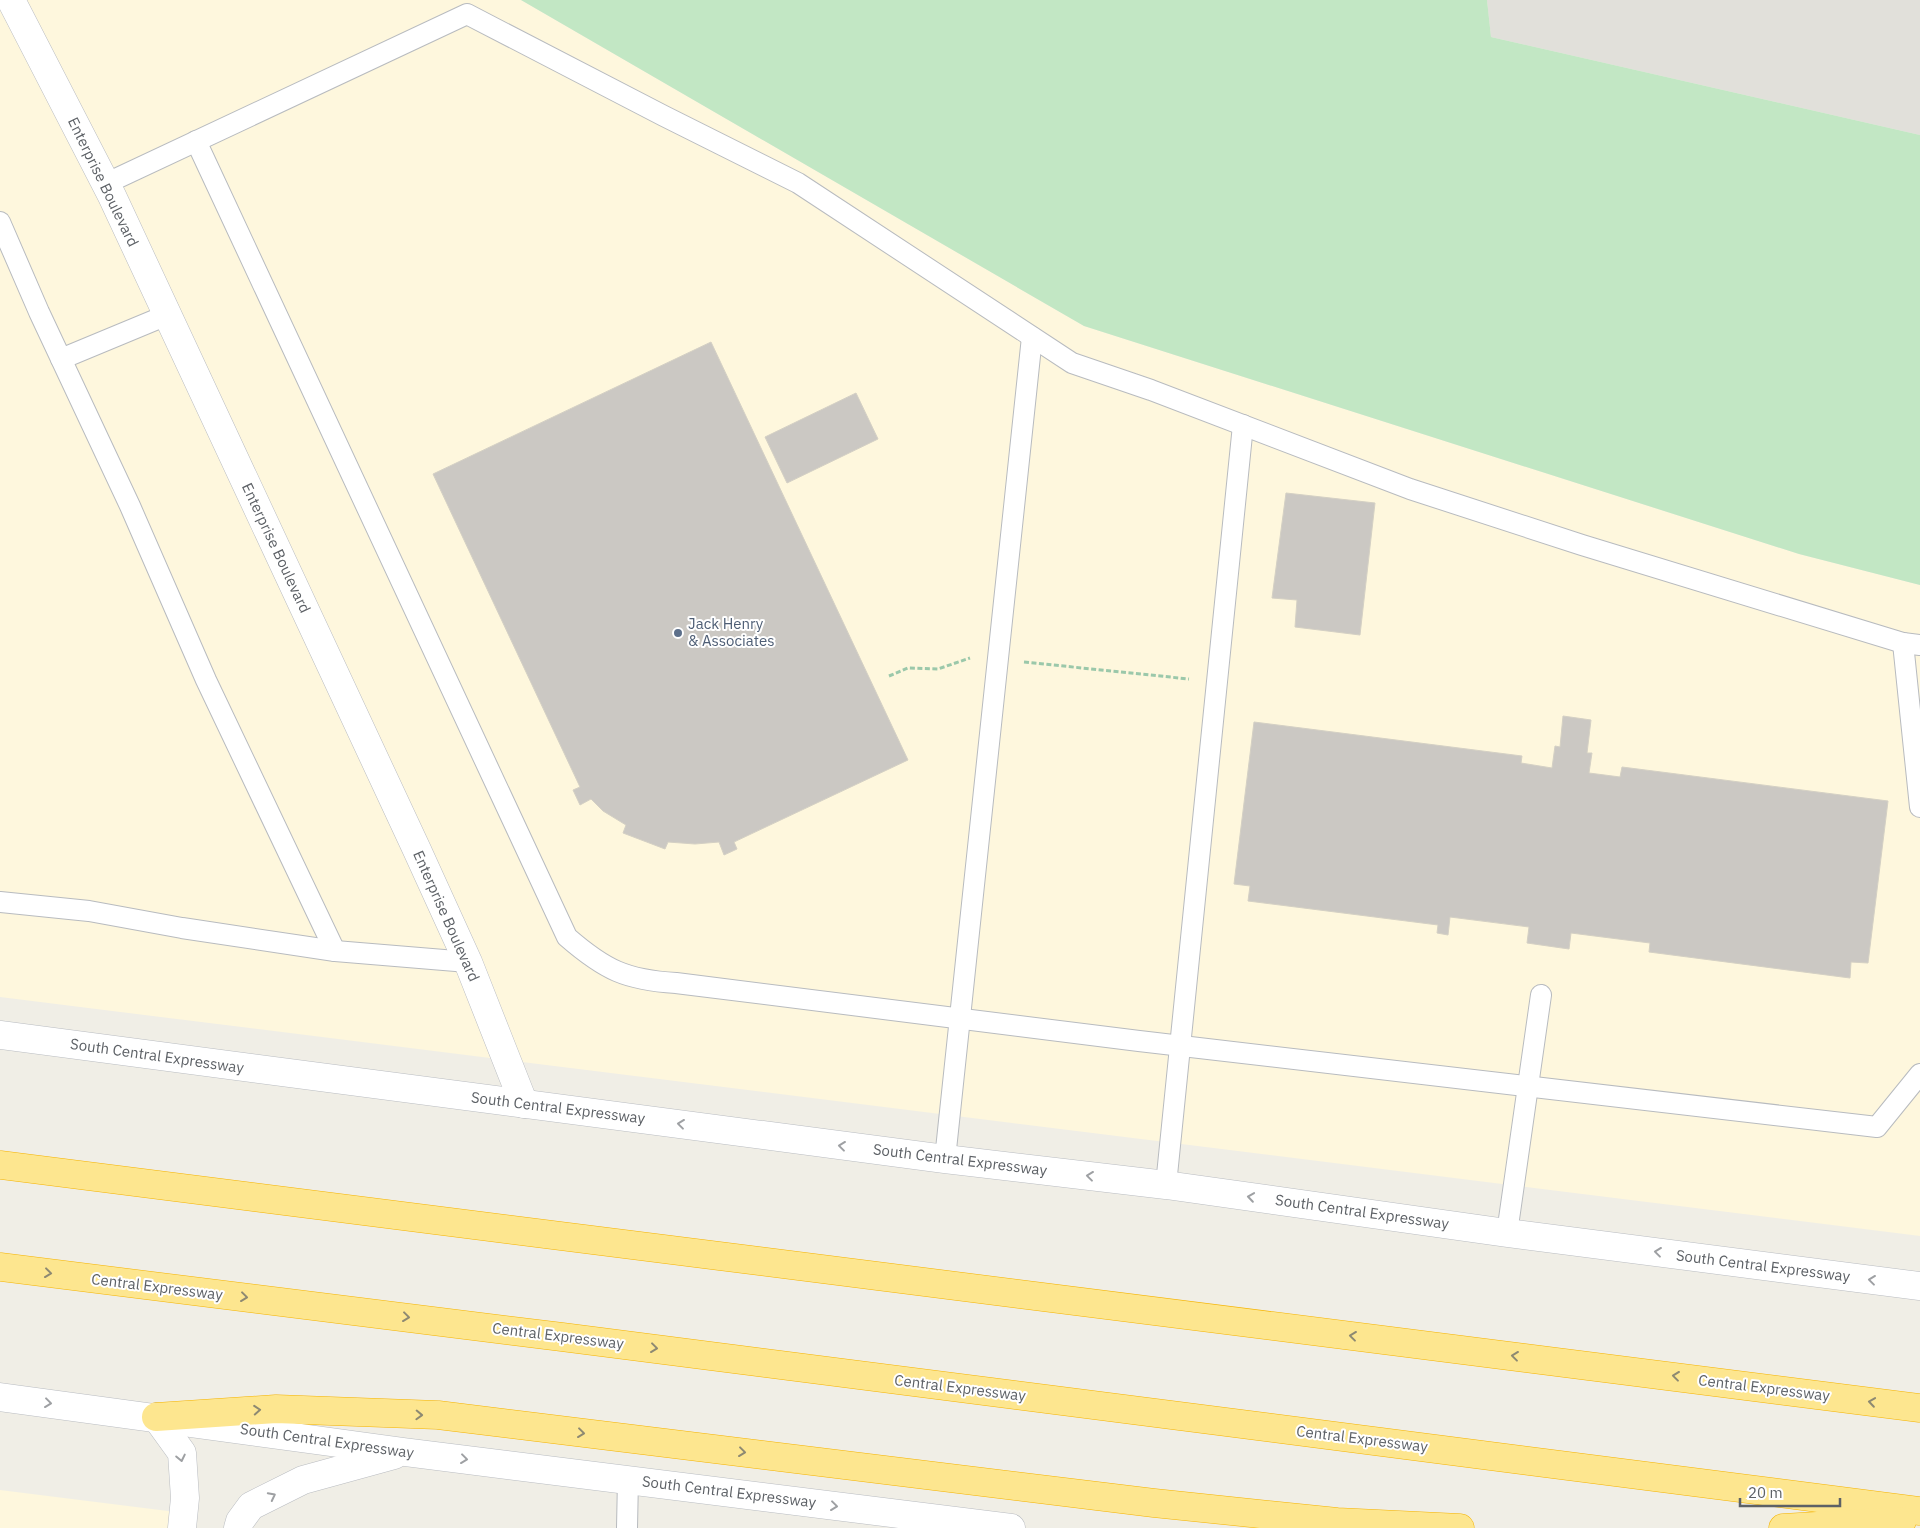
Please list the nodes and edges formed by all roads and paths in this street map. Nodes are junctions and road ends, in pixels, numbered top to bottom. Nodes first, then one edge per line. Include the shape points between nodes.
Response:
1 (11, 0) edge
2 (196, 141) junction
3 (105, 184) junction
4 (0, 222) edge
5 (167, 316) junction
6 (1032, 338) junction
7 (61, 359) junction
8 (1243, 425) junction
9 (1911, 644) edge
10 (998, 659) junction
11 (889, 676) dead end
12 (1216, 682) junction
13 (1920, 807) edge
14 (0, 902) edge
15 (335, 951) junction
16 (468, 962) junction
17 (1541, 995) dead end
18 (960, 1018) junction
19 (0, 1035) edge
20 (1180, 1044) junction
21 (1920, 1074) edge
22 (1528, 1086) junction
23 (524, 1104) junction
24 (945, 1159) junction
25 (0, 1165) edge
26 (1166, 1185) junction
27 (1507, 1233) junction
28 (0, 1267) edge
29 (1920, 1286) edge
30 (0, 1397) edge
31 (1920, 1408) edge
32 (156, 1417) junction
33 (404, 1452) junction
34 (628, 1480) junction
35 (1920, 1511) edge
36 (1920, 1520) edge
37 (182, 1528) edge
38 (238, 1528) edge
39 (627, 1528) edge
40 (1011, 1528) edge
41 (1460, 1528) edge
42 (1783, 1528) edge

1 - 3 main road, Enterprise Boulevard
2 - 3 lane
2 - 6 lane via 467,14 798,183
2 - 18 lane via 567,937 601,964 648,982
3 - 5 main road, Enterprise Boulevard
4 - 7 lane
5 - 7 lane
5 - 16 main road, Enterprise Boulevard
6 - 8 lane via 1072,363
6 - 10 lane
7 - 15 lane via 206,680
8 - 9 lane via 1419,492 1582,545
8 - 12 lane
9 - 13 lane
10 - 11 path via 970,658 938,669 908,668
10 - 12 path
10 - 18 lane
12 - 20 lane
14 - 15 lane via 89,911
15 - 16 lane
16 - 23 main road, Enterprise Boulevard
17 - 22 lane
18 - 20 lane
18 - 24 lane
19 - 23 main road, South Central Expressway
20 - 22 lane
20 - 26 lane
21 - 22 lane via 1877,1127
22 - 27 lane
24 -> 23 main road, South Central Expressway
26 -> 24 main road, South Central Expressway
31 -> 25 highway, Central Expressway
27 -> 26 main road, South Central Expressway
29 -> 27 main road, South Central Expressway
28 -> 35 highway, Central Expressway
30 -> 32 main road, South Central Expressway
32 - 33 main road, South Central Expressway
32 -> 37 main road via 182,1453 185,1498
32 -> 41 highway via 276,1409 438,1415 1154,1503 1338,1522
33 -> 34 main road, South Central Expressway
38 -> 33 main road via 251,1506 303,1480
34 - 39 lane
34 -> 40 main road, South Central Expressway
36 - 42 highway

